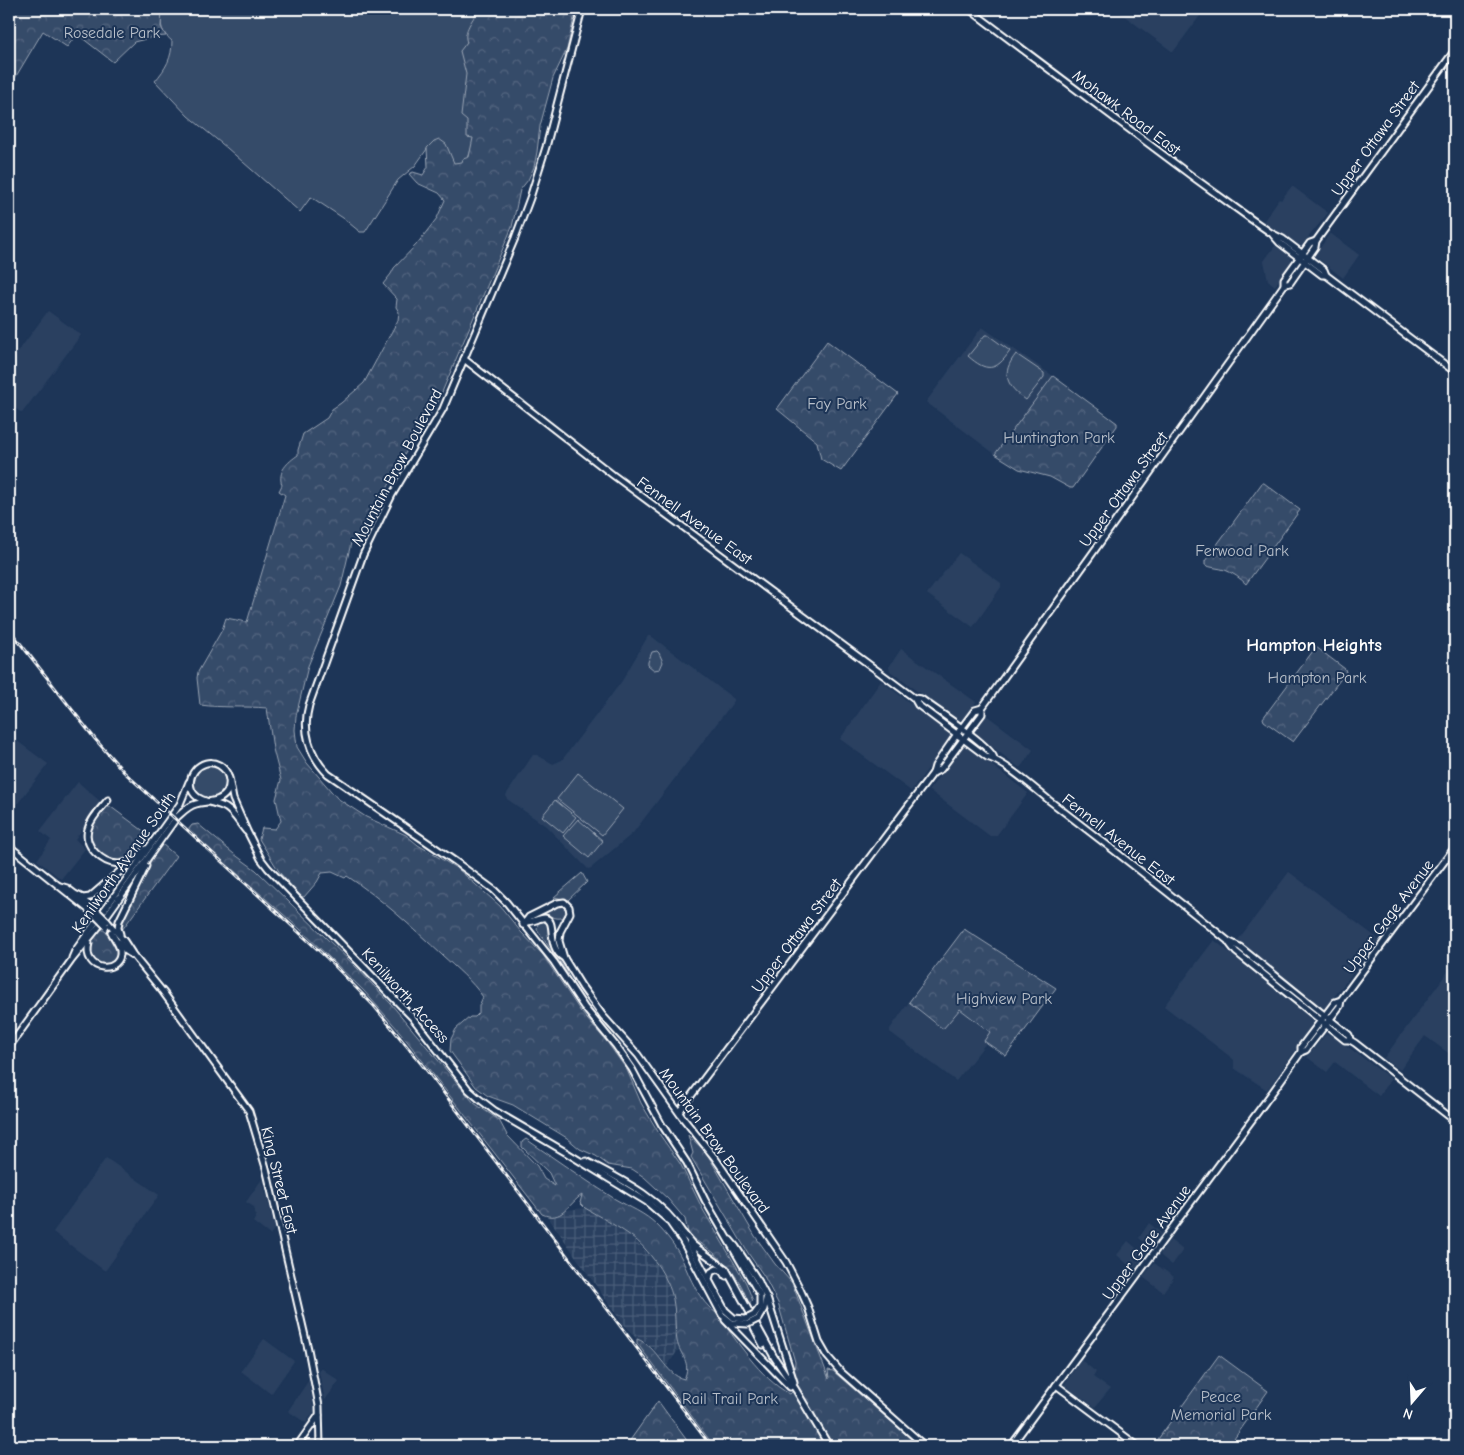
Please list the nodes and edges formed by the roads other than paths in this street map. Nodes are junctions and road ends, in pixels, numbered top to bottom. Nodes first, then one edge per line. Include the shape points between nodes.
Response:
1 (582, 9) edge
2 (969, 9) edge
3 (1455, 50) edge
4 (1316, 242) junction
5 (1301, 256) junction
6 (1306, 260) junction
7 (1284, 285) junction
8 (464, 358) junction
9 (1455, 372) edge
10 (914, 698) junction
11 (982, 708) junction
12 (962, 729) junction
13 (968, 733) junction
14 (958, 734) junction
15 (964, 739) junction
16 (994, 758) junction
17 (933, 773) junction
18 (192, 775) junction
19 (229, 778) junction
20 (108, 800) dead end
21 (209, 802) junction
22 (247, 831) junction
23 (154, 842) junction
24 (9, 846) edge
25 (1455, 847) edge
26 (155, 848) junction
27 (133, 860) junction
28 (60, 886) junction
29 (77, 896) junction
30 (96, 912) junction
31 (534, 922) junction
32 (107, 923) junction
33 (525, 924) junction
34 (111, 932) junction
35 (534, 937) junction
36 (91, 938) junction
37 (124, 940) junction
38 (133, 955) junction
39 (564, 958) junction
40 (71, 961) junction
41 (1341, 1000) junction
42 (1323, 1018) junction
43 (1328, 1022) junction
44 (9, 1047) edge
45 (1301, 1052) junction
46 (679, 1112) junction
47 (1455, 1121) edge
48 (567, 1153) junction
49 (684, 1234) junction
50 (728, 1238) junction
51 (758, 1281) junction
52 (710, 1282) junction
53 (722, 1315) junction
54 (756, 1317) junction
55 (747, 1322) junction
56 (787, 1383) junction
57 (1056, 1385) junction
58 (796, 1392) junction
59 (319, 1415) junction
60 (297, 1446) edge
61 (320, 1446) edge
62 (829, 1446) edge
63 (925, 1446) edge
64 (1011, 1446) edge
65 (1138, 1446) edge

1 - 8 main road, Mountain Brow Boulevard via 530,198
2 - 5 main road, Mohawk Road East via 1193,177 1271,233 1283,238
3 - 4 main road, Upper Ottawa Street
4 - 5 main road, Upper Ottawa Street via 1310,243
4 - 6 main road, Upper Ottawa Street
5 - 6 main road, Mohawk Road East
5 - 7 main road, Upper Ottawa Street via 1284,279
6 - 7 main road, Upper Ottawa Street via 1290,283
6 - 9 main road, Mohawk Road East via 1322,276 1326,275
7 - 11 main road, Upper Ottawa Street
8 - 10 main road, Fennell Avenue East via 618,480
8 - 33 main road, Mountain Brow Boulevard via 443,409 392,495 363,555 310,705 306,729 311,750 328,774 464,867 494,890
10 - 12 main road, Fennell Avenue East via 922,699
10 - 14 main road, Fennell Avenue East via 918,705
11 - 12 main road, Upper Ottawa Street via 975,710
11 - 13 main road, Upper Ottawa Street via 982,714
12 - 13 main road, Fennell Avenue East
12 - 14 main road, Upper Ottawa Street
13 - 15 main road, Upper Ottawa Street
13 - 16 main road, Fennell Avenue East
14 - 15 main road, Fennell Avenue East
14 - 17 main road, Upper Ottawa Street
15 - 16 main road, Fennell Avenue East
15 - 17 main road, Upper Ottawa Street via 941,769
16 - 42 main road, Fennell Avenue East via 1145,873 1228,941 1236,952
17 - 46 main road, Upper Ottawa Street
18 - 19 main road via 200,765 213,763 223,768
18 - 21 main road via 193,792
18 - 23 main road, Kenilworth Avenue South via 180,804
19 - 21 main road via 224,795
19 - 22 main road, Kenilworth Access via 233,799
20 - 27 main road via 88,828 89,845 112,863 124,864
21 - 22 main road, Kenilworth Access via 230,811
21 - 26 main road, Kenilworth Avenue South via 196,804 183,812
22 - 48 main road, Kenilworth Access via 261,859 276,878 412,1017 469,1090 495,1111
23 - 27 main road
23 - 40 main road, Kenilworth Avenue South
24 - 28 main road, King Street East
25 - 41 main road, Upper Gage Avenue
26 - 36 main road, Kenilworth Avenue South
26 - 37 main road via 119,921
27 - 29 main road via 90,897
28 - 29 main road, King Street East
28 - 30 main road, King Street East
29 - 30 main road, King Street East
30 - 32 main road, King Street East, bridge
31 - 33 main road, Mountain Brow Boulevard
31 - 35 main road
31 - 39 main road, Mountain Brow Boulevard via 542,918 550,921 554,947
32 - 34 main road, King Street East
32 - 37 main road, King Street East
33 - 35 main road
33 - 39 main road, Mountain Brow Boulevard via 529,917 564,902 570,913 558,938
34 - 36 main road via 120,953 112,966 101,967 91,960 87,952
34 - 38 main road, King Street East
35 - 50 main road via 632,1069
36 - 40 main road, Kenilworth Avenue South
37 - 38 main road, King Street East
38 - 59 main road, King Street East via 249,1111 266,1168 307,1341
39 - 46 main road, Mountain Brow Boulevard via 593,1002 638,1055
40 - 44 main road, Kenilworth Avenue South
41 - 42 main road, Upper Gage Avenue via 1335,1002
41 - 43 main road, Upper Gage Avenue
42 - 43 main road, Fennell Avenue East
42 - 45 main road, Upper Gage Avenue
43 - 45 main road, Upper Gage Avenue
43 - 47 main road, Fennell Avenue East via 1349,1035 1350,1040
45 - 57 main road, Upper Gage Avenue
46 - 63 main road, Mountain Brow Boulevard via 715,1158 786,1262 808,1307 823,1350 840,1371
48 - 49 main road, Kenilworth Access via 645,1194 662,1207
48 - 53 main road, Kenilworth Access via 647,1202 668,1220
49 - 52 main road, Kenilworth Access
49 - 58 main road via 693,1245 726,1269
50 - 51 main road
50 - 54 main road via 760,1295
51 - 54 main road via 766,1301 763,1312
51 - 58 main road via 767,1298
52 - 55 main road, Kenilworth Access via 727,1314
52 - 56 main road via 713,1271 723,1271
53 - 55 main road via 732,1323
53 - 56 main road, Kenilworth Access via 738,1336
54 - 55 main road, bridge
56 - 58 main road
57 - 64 main road, Upper Gage Avenue
57 - 65 main road
58 - 62 main road
59 - 60 main road
59 - 61 main road, King Street East

